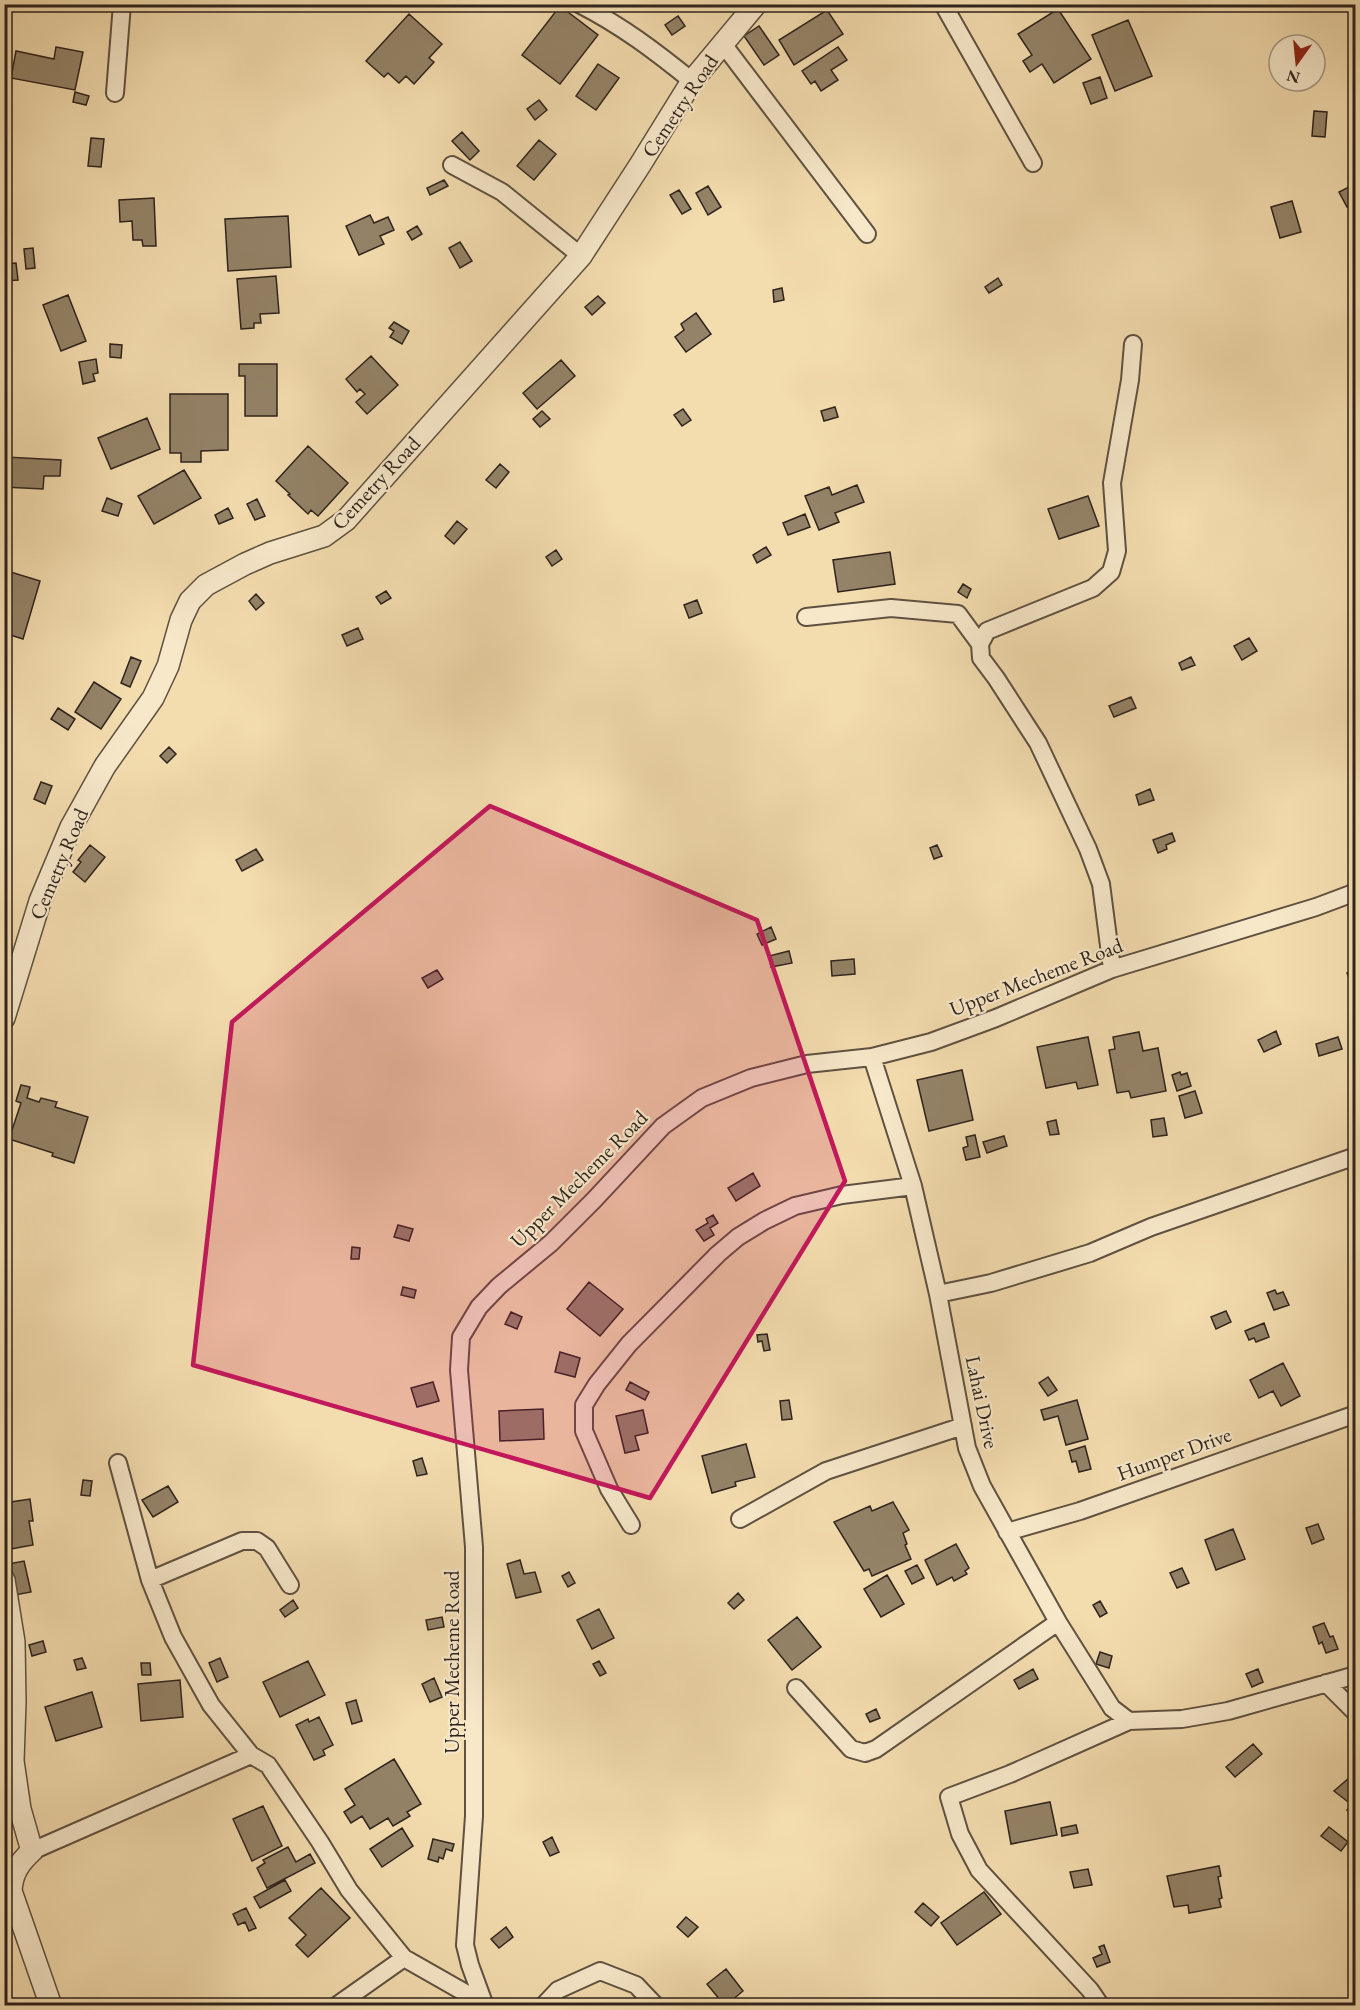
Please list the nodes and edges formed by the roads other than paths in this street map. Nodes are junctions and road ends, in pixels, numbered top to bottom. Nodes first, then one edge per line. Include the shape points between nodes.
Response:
1 (122, 4) edge
2 (579, 4) edge
3 (756, 4) edge
4 (943, 4) edge
5 (723, 44) junction
6 (692, 81) junction
7 (115, 93) dead end
8 (1033, 163) dead end
9 (452, 165) dead end
10 (867, 234) dead end
11 (581, 256) junction
12 (1133, 344) dead end
13 (806, 617) dead end
14 (980, 644) junction
15 (1356, 892) edge
16 (1112, 969) junction
17 (4, 1018) edge
18 (872, 1057) junction
19 (1356, 1156) edge
20 (913, 1186) junction
21 (938, 1294) junction
22 (1356, 1414) edge
23 (963, 1426) junction
24 (118, 1462) dead end
25 (740, 1519) dead end
26 (631, 1525) dead end
27 (1007, 1532) junction
28 (4, 1580) edge
29 (150, 1580) junction
30 (290, 1584) dead end
31 (1058, 1622) junction
32 (1356, 1675) edge
33 (1326, 1683) junction
34 (796, 1688) dead end
35 (1356, 1713) edge
36 (1129, 1721) junction
37 (251, 1755) junction
38 (9, 1761) edge
39 (32, 1851) junction
40 (8, 1891) edge
41 (404, 1958) junction
42 (484, 2004) edge
43 (51, 2006) edge
44 (336, 2006) edge
45 (543, 2006) edge
46 (656, 2006) edge
47 (1101, 2006) edge

1 - 7 street
2 - 6 street via 640,40
3 - 5 street, Cemetry Road
4 - 8 street
5 - 6 street, Cemetry Road
5 - 10 street
6 - 11 street, Cemetry Road
9 - 11 street via 502,192
11 - 17 street, Cemetry Road via 346,520 324,536 244,564 206,585 190,601 153,698 105,766 71,828 39,901
12 - 14 street via 1112,483 1117,551 1112,572 1093,588 987,630
13 - 14 street via 891,608 958,614
14 - 16 street via 981,658 1038,743 1088,849 1101,884
15 - 16 street, Upper Mecheme Road
16 - 18 street, Upper Mecheme Road via 932,1042
18 - 20 street, Lahai Drive
18 - 42 street, Upper Mecheme Road via 796,1067 751,1078 702,1098 663,1126 551,1243 499,1286 479,1306 461,1338 459,1370 471,1495 474,1593 474,1816 465,1945
19 - 21 street via 1151,1227 1090,1253 991,1283
20 - 21 street, Lahai Drive
20 - 26 street via 795,1206 764,1221 718,1254 629,1344 584,1405 584,1431 609,1489
21 - 23 street, Lahai Drive
22 - 27 street, Humper Drive via 1080,1511
23 - 25 street via 826,1471
23 - 27 street, Lahai Drive via 982,1485
24 - 29 street
27 - 31 street, Lahai Drive
28 - 38 street via 14,1642 15,1702
29 - 30 street via 242,1541 257,1541 267,1548
29 - 37 street via 173,1637 211,1705
31 - 34 street via 866,1753 851,1749
31 - 36 street, Lahai Drive via 1112,1708
32 - 33 street
33 - 35 street
33 - 36 street via 1228,1711 1182,1719
36 - 47 street via 949,1797 960,1834 979,1870
37 - 39 street
37 - 41 street via 268,1765 349,1890
38 - 39 street
39 - 40 street via 18,1864
40 - 43 street
41 - 42 street
41 - 44 street
45 - 46 street via 558,1990 600,1971 636,1985

